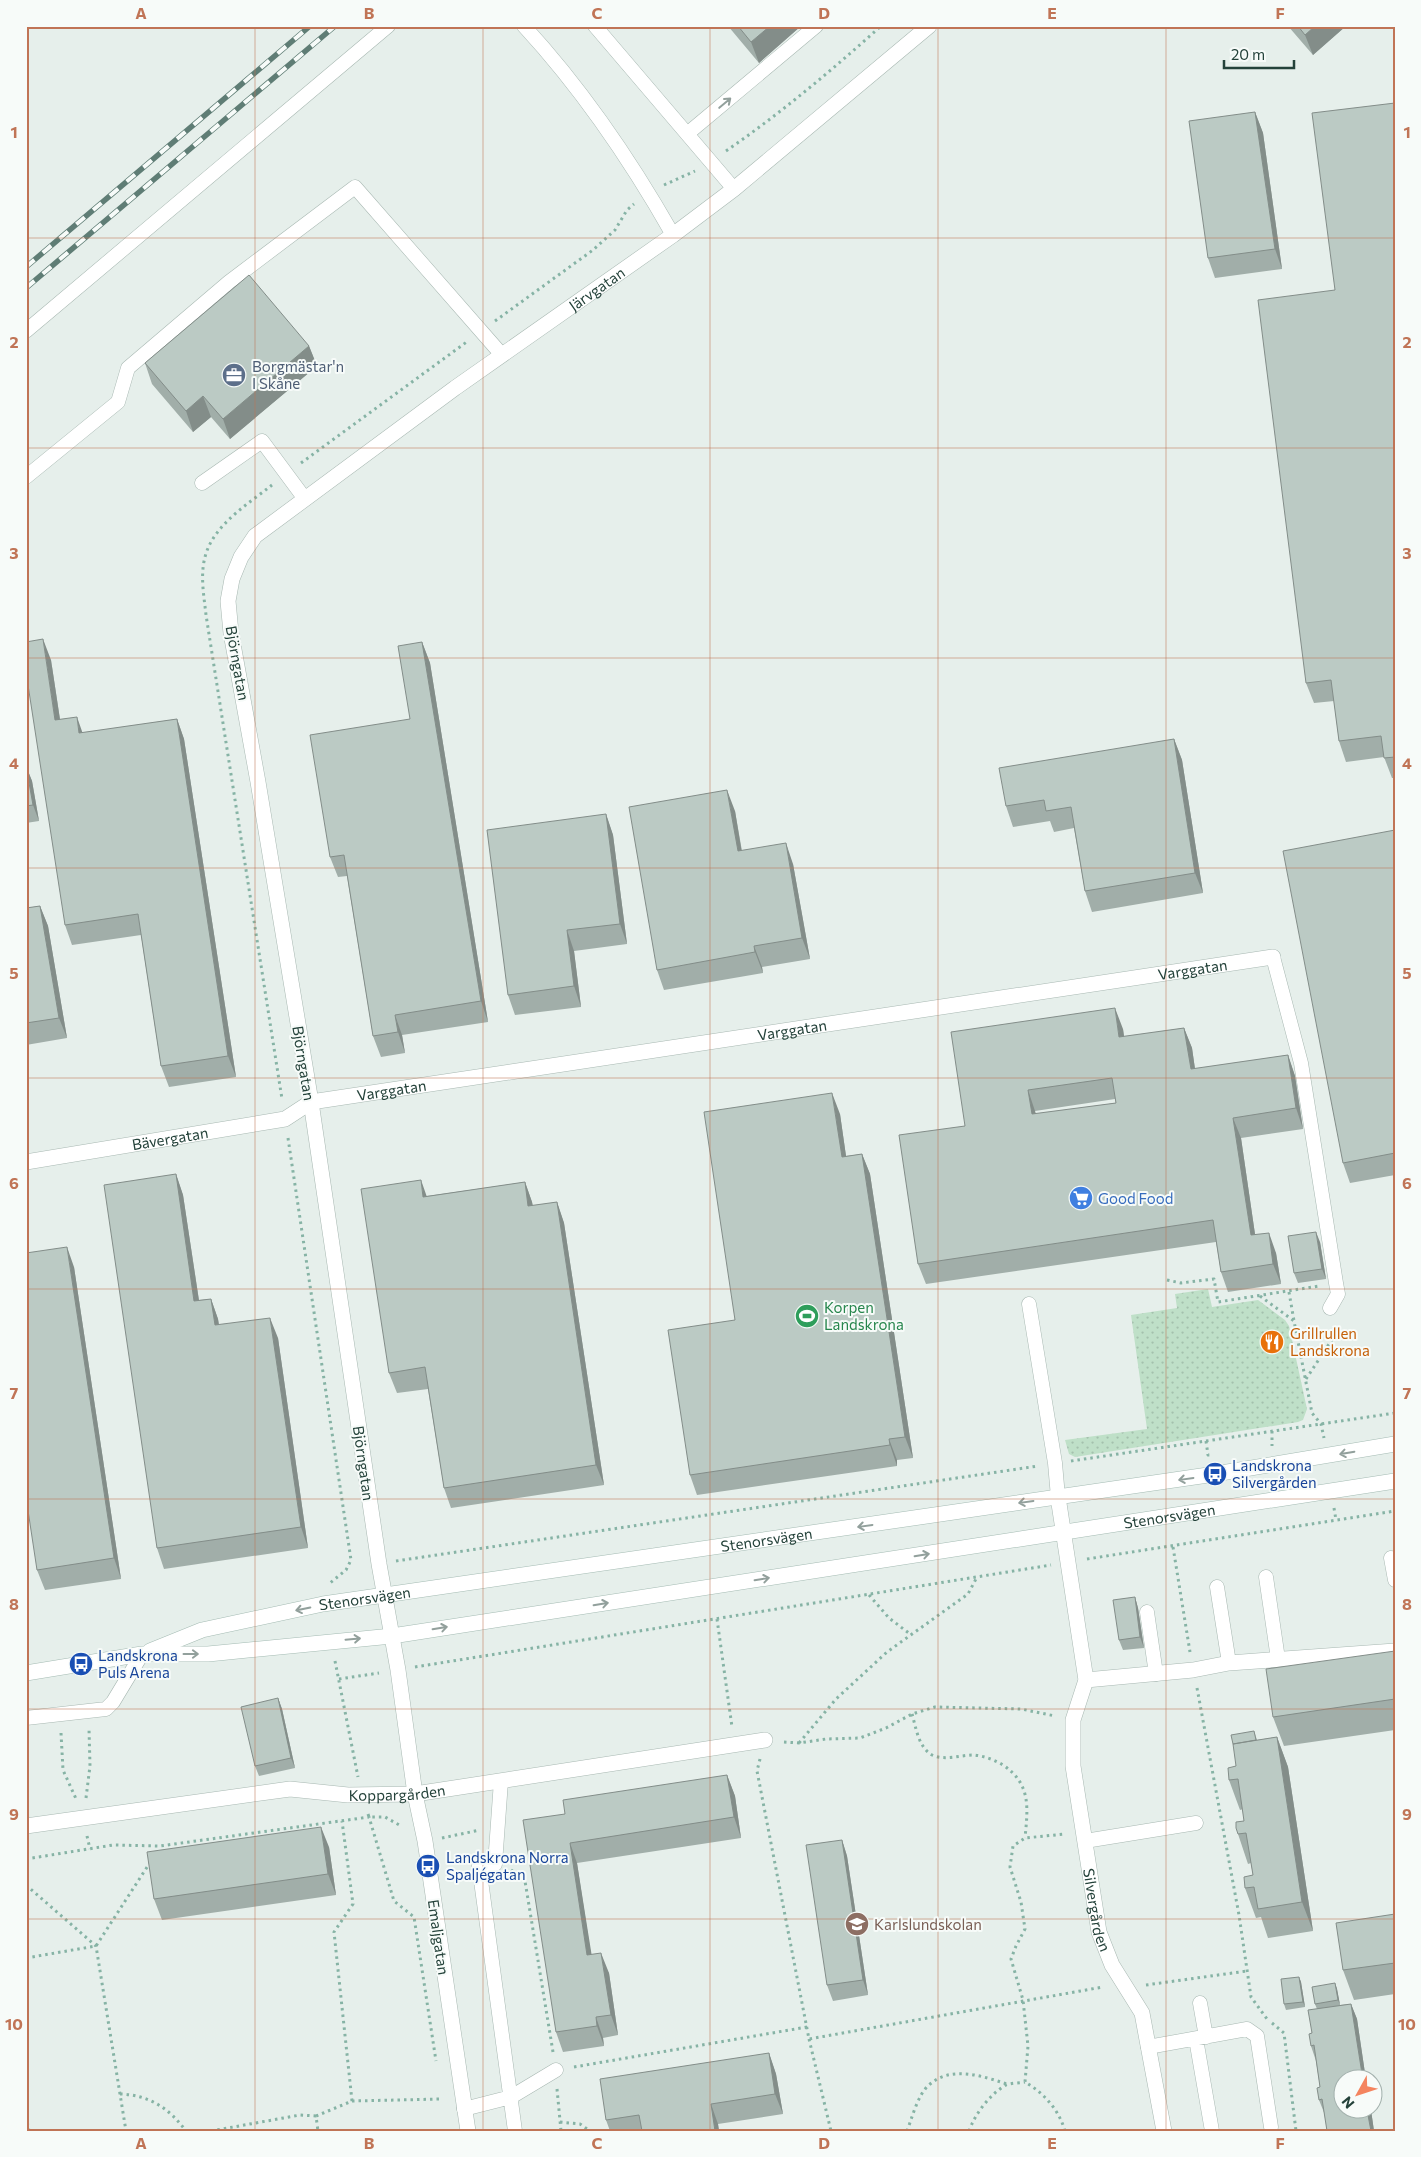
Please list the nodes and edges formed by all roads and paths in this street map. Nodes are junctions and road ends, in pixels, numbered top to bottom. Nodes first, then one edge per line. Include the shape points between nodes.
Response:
1 (388, 26) edge
2 (524, 26) edge
3 (595, 26) edge
4 (816, 26) edge
5 (880, 26) edge
6 (929, 26) edge
7 (687, 134) junction
8 (711, 162) junction
9 (734, 189) junction
10 (649, 192) junction
11 (673, 235) junction
12 (26, 331) edge
13 (481, 332) junction
14 (502, 355) junction
15 (286, 474) junction
16 (26, 477) edge
17 (202, 483) dead end
18 (305, 499) junction
19 (255, 536) joint
20 (1273, 957) joint
21 (311, 1102) junction
22 (286, 1119) junction
23 (26, 1162) edge
24 (1167, 1280) dead end
25 (1336, 1283) junction
26 (1288, 1292) junction
27 (1260, 1296) junction
28 (1029, 1304) dead end
29 (1330, 1308) joint
30 (1294, 1321) junction
31 (1306, 1380) junction
32 (1395, 1413) edge
33 (1320, 1424) junction
34 (1395, 1444) edge
35 (1055, 1463) junction
36 (1395, 1481) edge
37 (1058, 1498) junction
38 (1395, 1511) edge
39 (1064, 1533) junction
40 (1173, 1547) junction
41 (1391, 1558) dead end
42 (351, 1560) junction
43 (1068, 1562) junction
44 (379, 1564) junction
45 (978, 1577) junction
46 (1266, 1577) dead end
47 (1395, 1580) edge
48 (1216, 1588) dead end
49 (868, 1594) junction
50 (386, 1596) junction
51 (323, 1604) junction
52 (1147, 1612) dead end
53 (717, 1619) junction
54 (910, 1634) junction
55 (392, 1636) junction
56 (330, 1641) junction
57 (1395, 1651) edge
58 (142, 1654) junction
59 (1278, 1659) junction
60 (1229, 1663) junction
61 (398, 1670) junction
62 (1193, 1670) junction
63 (26, 1673) edge
64 (1156, 1674) junction
65 (339, 1679) junction
66 (1086, 1680) junction
67 (87, 1711) junction
68 (912, 1714) junction
69 (26, 1718) edge
70 (1073, 1720) junction
71 (61, 1732) dead end
72 (765, 1740) junction
73 (799, 1743) junction
74 (734, 1745) junction
75 (501, 1781) junction
76 (415, 1794) junction
77 (361, 1795) junction
78 (369, 1817) junction
79 (84, 1818) junction
80 (342, 1821) junction
81 (1196, 1823) dead end
82 (26, 1826) edge
83 (402, 1827) dead end
84 (489, 1829) dead end
85 (1084, 1837) junction
86 (1025, 1838) junction
87 (425, 1841) junction
88 (160, 1846) junction
89 (90, 1849) junction
90 (26, 1859) edge
91 (509, 1869) dead end
92 (26, 1885) edge
93 (96, 1946) junction
94 (26, 1958) edge
95 (1247, 1971) junction
96 (1127, 1988) junction
97 (1022, 2000) junction
98 (1200, 2003) dead end
99 (807, 2026) junction
100 (1201, 2038) junction
101 (809, 2039) junction
102 (1148, 2047) junction
103 (437, 2070) dead end
104 (556, 2070) junction
105 (1025, 2082) junction
106 (1007, 2084) junction
107 (440, 2089) dead end
108 (120, 2094) junction
109 (511, 2097) junction
110 (442, 2099) junction
111 (352, 2102) junction
112 (443, 2107) dead end
113 (464, 2109) junction
114 (26, 2116) edge
115 (316, 2116) junction
116 (560, 2122) junction
117 (1271, 2127) dead end
118 (231, 2129) edge
119 (29, 2131) edge
120 (126, 2131) edge
121 (186, 2131) edge
122 (211, 2131) edge
123 (318, 2131) edge
124 (468, 2131) edge
125 (515, 2131) edge
126 (561, 2131) edge
127 (590, 2131) edge
128 (831, 2131) edge
129 (907, 2131) edge
130 (969, 2131) edge
131 (1065, 2131) edge
132 (1164, 2131) edge
133 (1212, 2131) edge
134 (1296, 2131) edge

1 - 12 lane
2 - 10 lane via 605,125
3 - 7 lane
7 -> 4 lane
5 - 8 path via 772,120
6 - 9 street, Järvgatan
7 - 8 lane
8 - 9 lane
8 - 10 path
9 - 11 street, Järvgatan
10 - 11 lane
10 - 13 path via 627,210 615,230 593,250
11 - 14 street, Järvgatan
13 - 14 lane
13 - 15 path
13 - 16 lane via 355,187 229,282 128,368 118,402
14 - 18 street, Järvgatan
15 - 17 lane via 262,441
15 - 18 lane
15 - 22 path via 232,516 205,556 202,577
18 - 19 street, Järvgatan
19 - 21 street, Björngatan via 232,579 228,601 231,633
20 - 21 street, Varggatan
20 - 25 lane via 1301,1063
21 - 22 street, Bävergatan
21 - 44 street, Björngatan
22 - 23 street, Bävergatan
22 - 42 path
24 - 27 path via 1181,1283 1214,1279 1218,1302
25 - 26 path
25 - 29 lane via 1338,1294
26 - 27 path
26 - 30 path
27 - 30 path
28 - 35 lane
29 - 31 path via 1335,1335
30 - 31 path
31 - 33 path via 1312,1413
32 - 33 path
33 - 35 path
34 -> 37 street, Stenorsvägen
35 - 37 lane
35 - 44 path
36 - 39 street, Stenorsvägen
37 - 39 street, Silvergården
37 -> 50 street, Stenorsvägen
38 - 40 path
39 - 43 street, Silvergården
55 -> 39 street, Stenorsvägen
40 - 43 path
40 - 62 path
41 - 47 lane
42 - 44 path
42 - 51 path via 346,1570 320,1592
43 - 45 path
43 - 66 street, Silvergården
44 - 50 street, Björngatan
45 - 49 path
45 - 54 path via 968,1594
46 - 59 lane
48 - 60 lane
49 - 53 path
49 - 54 path via 889,1618
50 - 51 street, Stenorsvägen
50 - 55 street, Emaljgatan
51 -> 58 street, Stenorsvägen via 202,1630
52 - 64 lane
53 - 61 path
53 - 74 path
54 - 73 path via 836,1699
56 -> 55 street, Stenorsvägen
55 - 61 street, Emaljgatan
58 -> 56 street, Stenorsvägen via 208,1654
56 - 65 path
57 - 59 street
58 - 63 street, Stenorsvägen
58 - 67 lane via 113,1702 106,1709
59 - 60 street
60 - 62 street
61 - 65 path
61 - 76 street, Emaljgatan
62 - 64 street
62 - 95 path via 1211,1755
64 - 66 street
65 - 77 path
66 - 70 street, Silvergården
67 - 69 lane
67 - 79 path via 90,1766
68 - 70 path via 935,1707 979,1707 1022,1709
68 - 73 path via 860,1738
68 - 86 path via 919,1741 932,1754 952,1758 974,1755 995,1760 1015,1774 1024,1790 1028,1810
70 - 85 street, Silvergården via 1073,1766
71 - 79 path via 63,1770
72 - 73 path
72 - 74 street, Koppargården
72 - 99 path via 756,1771
74 - 75 street, Koppargården
75 - 76 street, Koppargården
75 - 109 lane via 494,1864 479,1866
76 - 77 street, Koppargården
76 - 87 street, Emaljgatan
77 - 78 path
77 - 79 street, Koppargården via 290,1789
78 - 80 path
78 - 83 path via 385,1816
78 - 103 path via 394,1901 414,1917
79 - 82 street, Koppargården
79 - 89 path
80 - 88 path
80 - 111 path via 353,1904 334,1932
81 - 85 lane
84 - 87 path
85 - 86 path
85 - 96 street, Silvergården via 1099,1932 1112,1965
86 - 97 path via 1013,1846 1010,1866 1025,1930 1011,1959
87 - 113 street, Emaljgatan
88 - 89 path via 112,1845
88 - 93 path
89 - 90 path
91 - 104 path via 525,1881
92 - 93 path
93 - 94 path
93 - 108 path
95 - 96 path
95 - 134 path via 1251,1997 1266,2018 1284,2033
96 - 97 path via 1097,1986
96 - 102 street, Silvergården via 1142,2013
97 - 101 path
97 - 105 path via 1028,2046
98 - 100 lane
99 - 101 path
99 - 104 path
100 - 102 lane
100 - 117 lane via 1247,2029 1257,2036
100 - 133 lane
101 - 128 path
102 - 132 street, Silvergården
104 - 109 lane
104 - 116 path
105 - 106 path
105 - 131 path via 1036,2088 1053,2106
106 - 129 path via 969,2073 950,2074 928,2085
106 - 130 path via 973,2119
107 - 110 path
108 - 120 path
108 - 121 path via 136,2094 157,2102 175,2116
109 - 113 lane
109 - 125 lane
110 - 111 path
110 - 112 path
111 - 115 path
113 - 124 street, Emaljgatan
114 - 119 path
115 - 118 path via 300,2115
115 - 123 path
116 - 126 path
116 - 127 path via 580,2124
118 - 122 path

